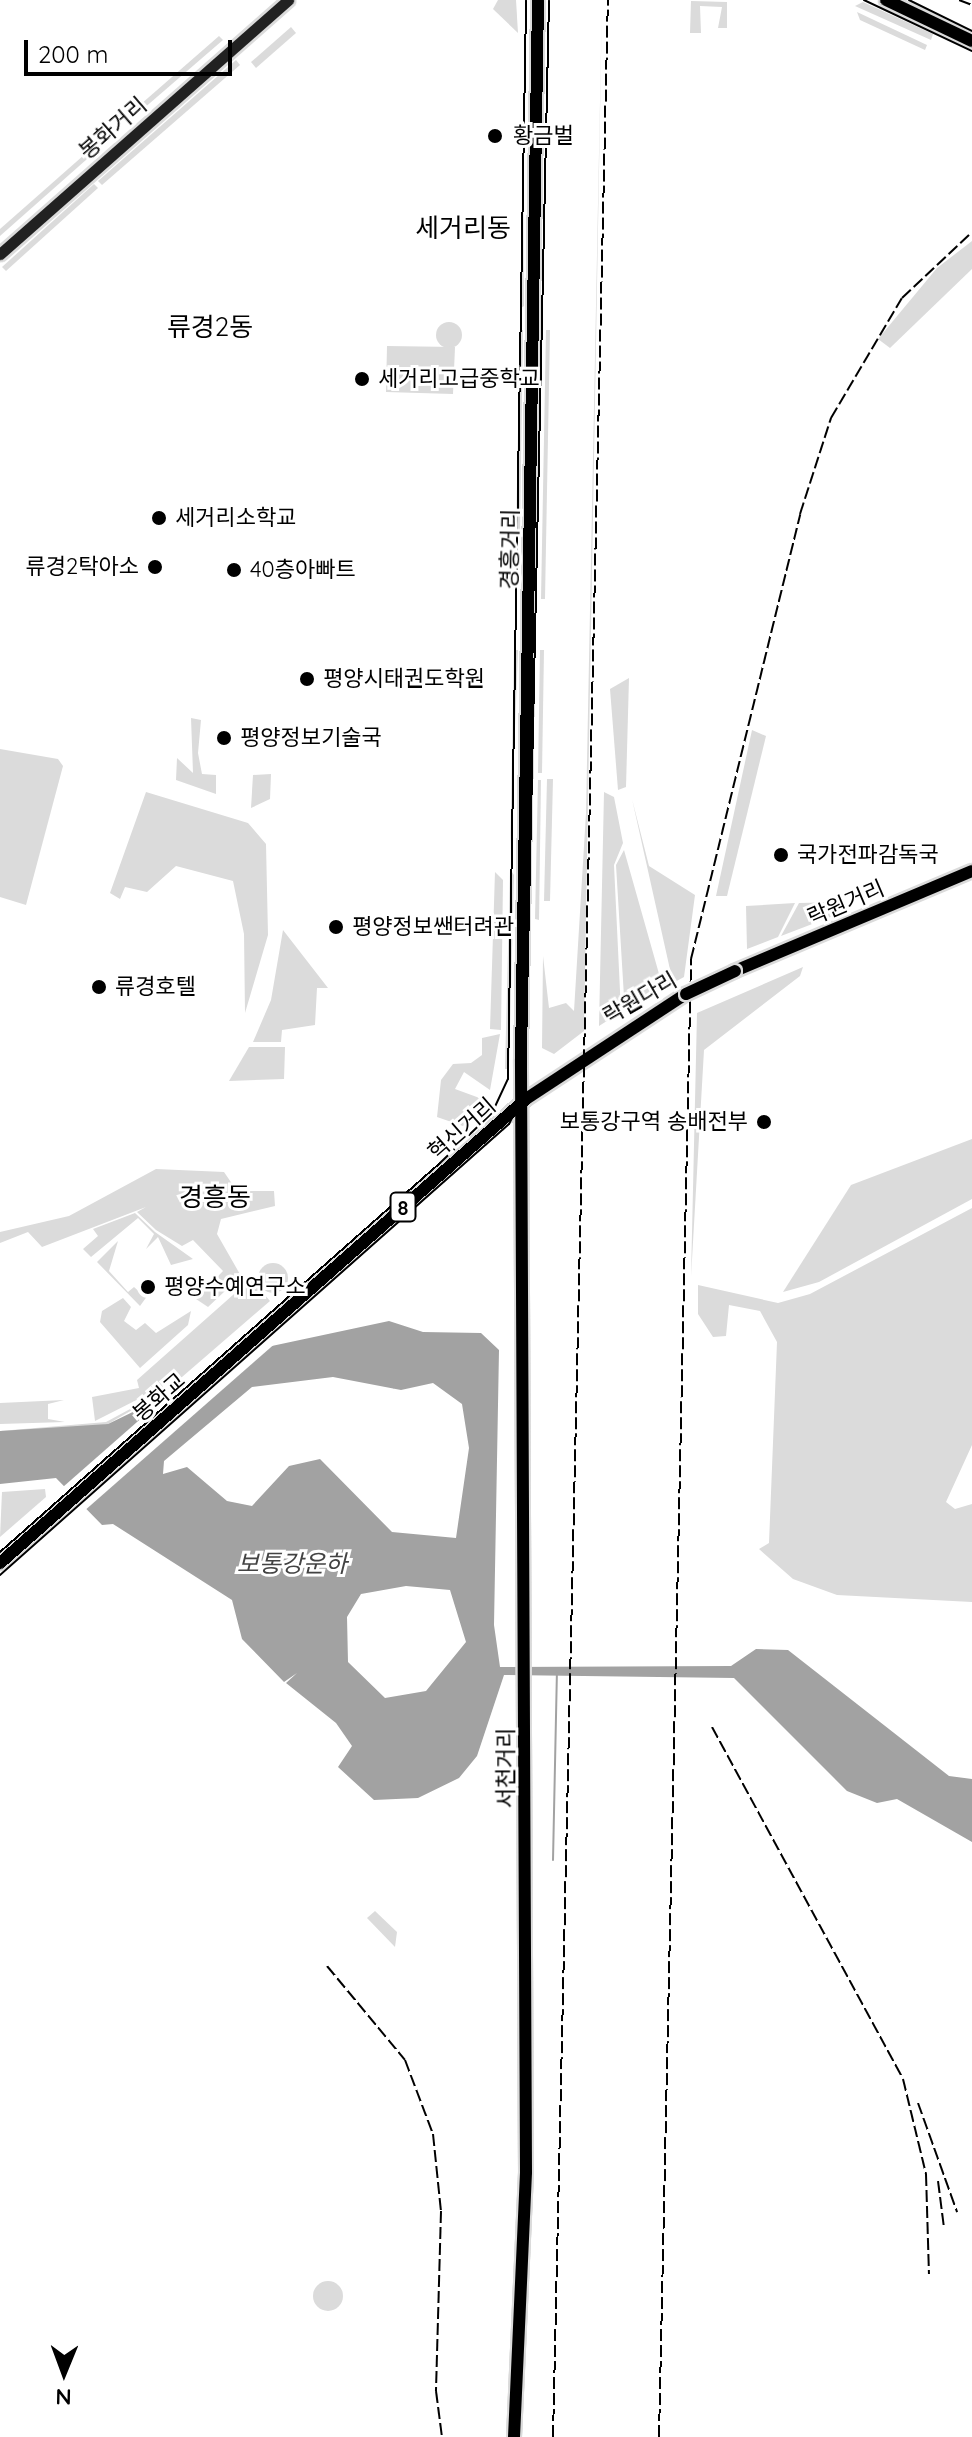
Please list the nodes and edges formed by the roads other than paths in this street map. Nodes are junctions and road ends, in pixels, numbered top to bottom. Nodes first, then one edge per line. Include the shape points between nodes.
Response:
1 (288, 0) edge
2 (538, 0) edge
3 (886, 0) edge
4 (972, 41) edge
5 (0, 254) edge
6 (972, 871) edge
7 (735, 971) joint
8 (526, 1099) junction
9 (281, 1316) joint
10 (0, 1563) edge
11 (514, 2437) edge

1 - 5 main road, 봉화거리
2 - 8 main road, 경흥거리 via 521,1059
3 - 4 main road
6 - 7 main road, 락원거리
7 - 8 main road, 락원다리 / 8, bridge via 686,994 568,1066
8 - 9 main road, 혁신거리 / 8
8 - 11 main road, 서천거리 via 526,2253
9 - 10 main road, 봉화교 / 8

